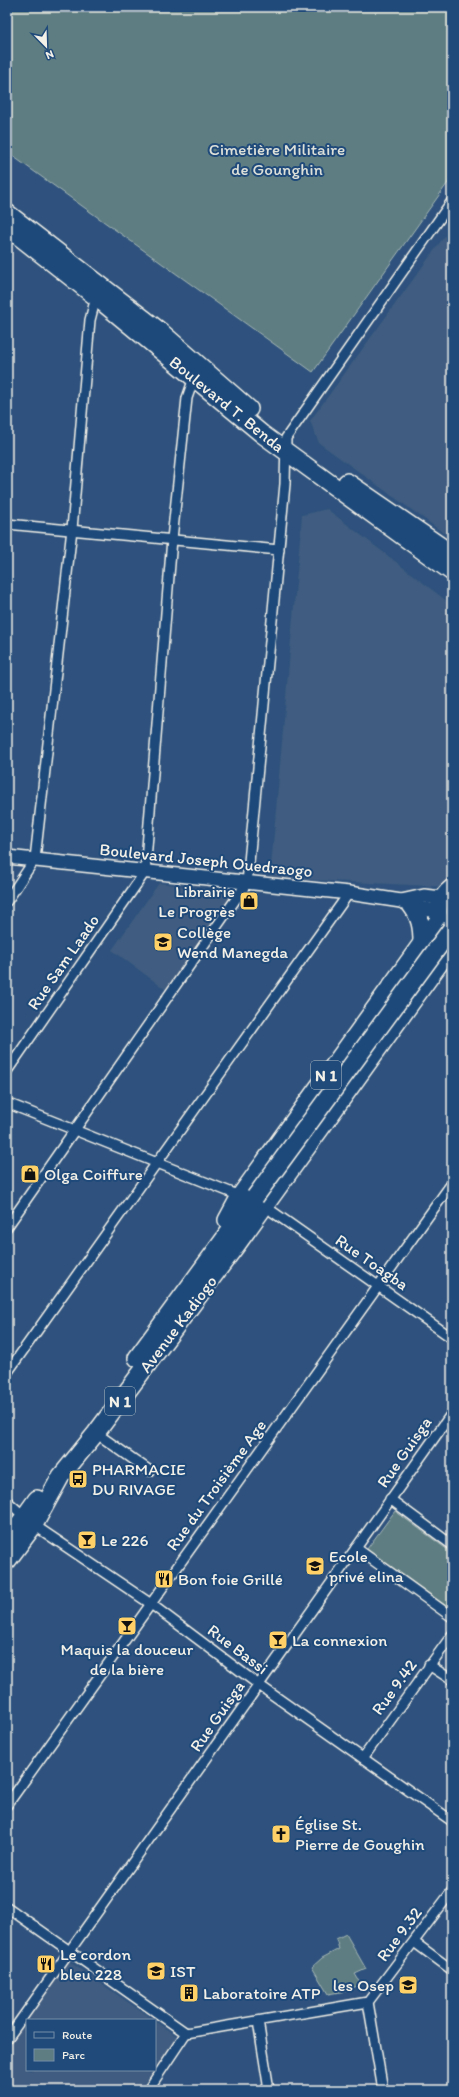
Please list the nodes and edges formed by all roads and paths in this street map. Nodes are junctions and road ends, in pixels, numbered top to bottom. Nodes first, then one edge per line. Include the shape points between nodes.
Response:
1 (452, 200) edge
2 (7, 213) edge
3 (7, 227) edge
4 (96, 297) junction
5 (194, 378) junction
6 (286, 445) junction
7 (7, 524) edge
8 (72, 529) junction
9 (172, 539) junction
10 (279, 550) junction
11 (452, 554) edge
12 (452, 572) edge
13 (7, 857) edge
14 (35, 859) junction
15 (145, 872) junction
16 (247, 883) junction
17 (349, 893) junction
18 (7, 901) edge
19 (406, 903) junction
20 (445, 909) edge
21 (452, 932) edge
22 (422, 942) junction
23 (452, 946) edge
24 (452, 961) edge
25 (7, 1071) edge
26 (7, 1102) edge
27 (77, 1129) junction
28 (158, 1162) junction
29 (452, 1183) edge
30 (258, 1202) junction
31 (7, 1226) edge
32 (231, 1241) junction
33 (378, 1286) junction
34 (452, 1338) edge
35 (7, 1373) edge
36 (452, 1413) edge
37 (96, 1433) junction
38 (150, 1471) dead end
39 (390, 1499) junction
40 (7, 1501) edge
41 (29, 1521) junction
42 (7, 1541) edge
43 (452, 1545) edge
44 (356, 1548) junction
45 (7, 1562) edge
46 (151, 1604) junction
47 (452, 1618) edge
48 (452, 1635) edge
49 (429, 1665) junction
50 (452, 1680) edge
51 (259, 1685) junction
52 (363, 1758) junction
53 (7, 1805) edge
54 (452, 1821) edge
55 (452, 1891) edge
56 (7, 1907) edge
57 (414, 1942) junction
58 (70, 1951) junction
59 (452, 1970) edge
60 (368, 2002) junction
61 (258, 2021) junction
62 (186, 2033) junction
63 (7, 2039) edge
64 (148, 2090) edge
65 (269, 2090) edge
66 (383, 2090) edge

1 - 6 street
2 - 6 highway, Boulevard T. Benda via 161,332 268,425
3 - 4 highway, Boulevard T. Benda
4 - 5 highway, Boulevard T. Benda
4 - 8 street via 90,320
5 - 6 highway, Boulevard T. Benda
5 - 9 street via 187,398
6 - 10 street
6 - 11 highway, Boulevard T. Benda
6 - 12 highway, Boulevard T. Benda
7 - 8 street
8 - 9 street
8 - 14 street
9 - 10 street
9 - 15 street
10 - 16 street
13 - 14 street, Boulevard Joseph Ouedraogo
14 - 15 street, Boulevard Joseph Ouedraogo
14 - 18 street
15 - 16 street, Boulevard Joseph Ouedraogo
15 - 25 street, Rue Sam Laado
16 - 17 street, Boulevard Joseph Ouedraogo
16 - 27 street
17 - 19 street, Boulevard Joseph Ouedraogo
17 - 28 street
19 - 20 street, Boulevard Joseph Ouedraogo via 424,896
19 - 22 highway via 418,914
20 - 21 highway via 443,925
20 - 22 highway, N 1
20 - 30 highway, N 1, bridge
22 - 30 highway, N 1
23 - 30 highway, N 1
24 - 30 highway, N 1
26 - 27 street, Rue Toagba
27 - 28 street, Rue Toagba
27 - 31 street
28 - 30 street, Rue Toagba
28 - 35 street
29 - 33 street, Rue du Troisième Age
30 - 32 highway, Avenue Kadiogo / N 1
30 - 32 highway, N 1 via 259,1230
30 - 33 street, Rue Toagba
32 - 37 highway, Avenue Kadiogo / N 1
32 - 41 highway, Avenue Kadiogo / N 1
33 - 34 street, Rue Toagba
33 - 46 street, Rue du Troisième Age
36 - 39 street, Rue Guisga
37 - 38 street
37 - 41 highway, Avenue Kadiogo / N 1
39 - 43 street
39 - 44 street, Rue Guisga
40 - 41 street, Rue Bassi
41 - 42 highway, Avenue Kadiogo / N 1
41 - 45 highway, Avenue Kadiogo / N 1
41 - 46 street, Rue Bassi
44 - 47 street
44 - 51 street, Rue Guisga
46 - 51 street, Rue Bassi
46 - 53 street, Rue du Troisième Age
48 - 49 street, Rue 9.42
49 - 50 street
49 - 52 street, Rue 9.42
51 - 52 street, Rue Bassi
51 - 58 street, Rue Guisga
52 - 54 street, Rue Bassi
55 - 57 street, Rue 9.32
56 - 58 street
57 - 59 street
57 - 60 street, Rue 9.32
58 - 62 street
58 - 63 street, Rue Guisga
60 - 61 street
60 - 66 street
61 - 62 street
61 - 65 street
62 - 64 street

